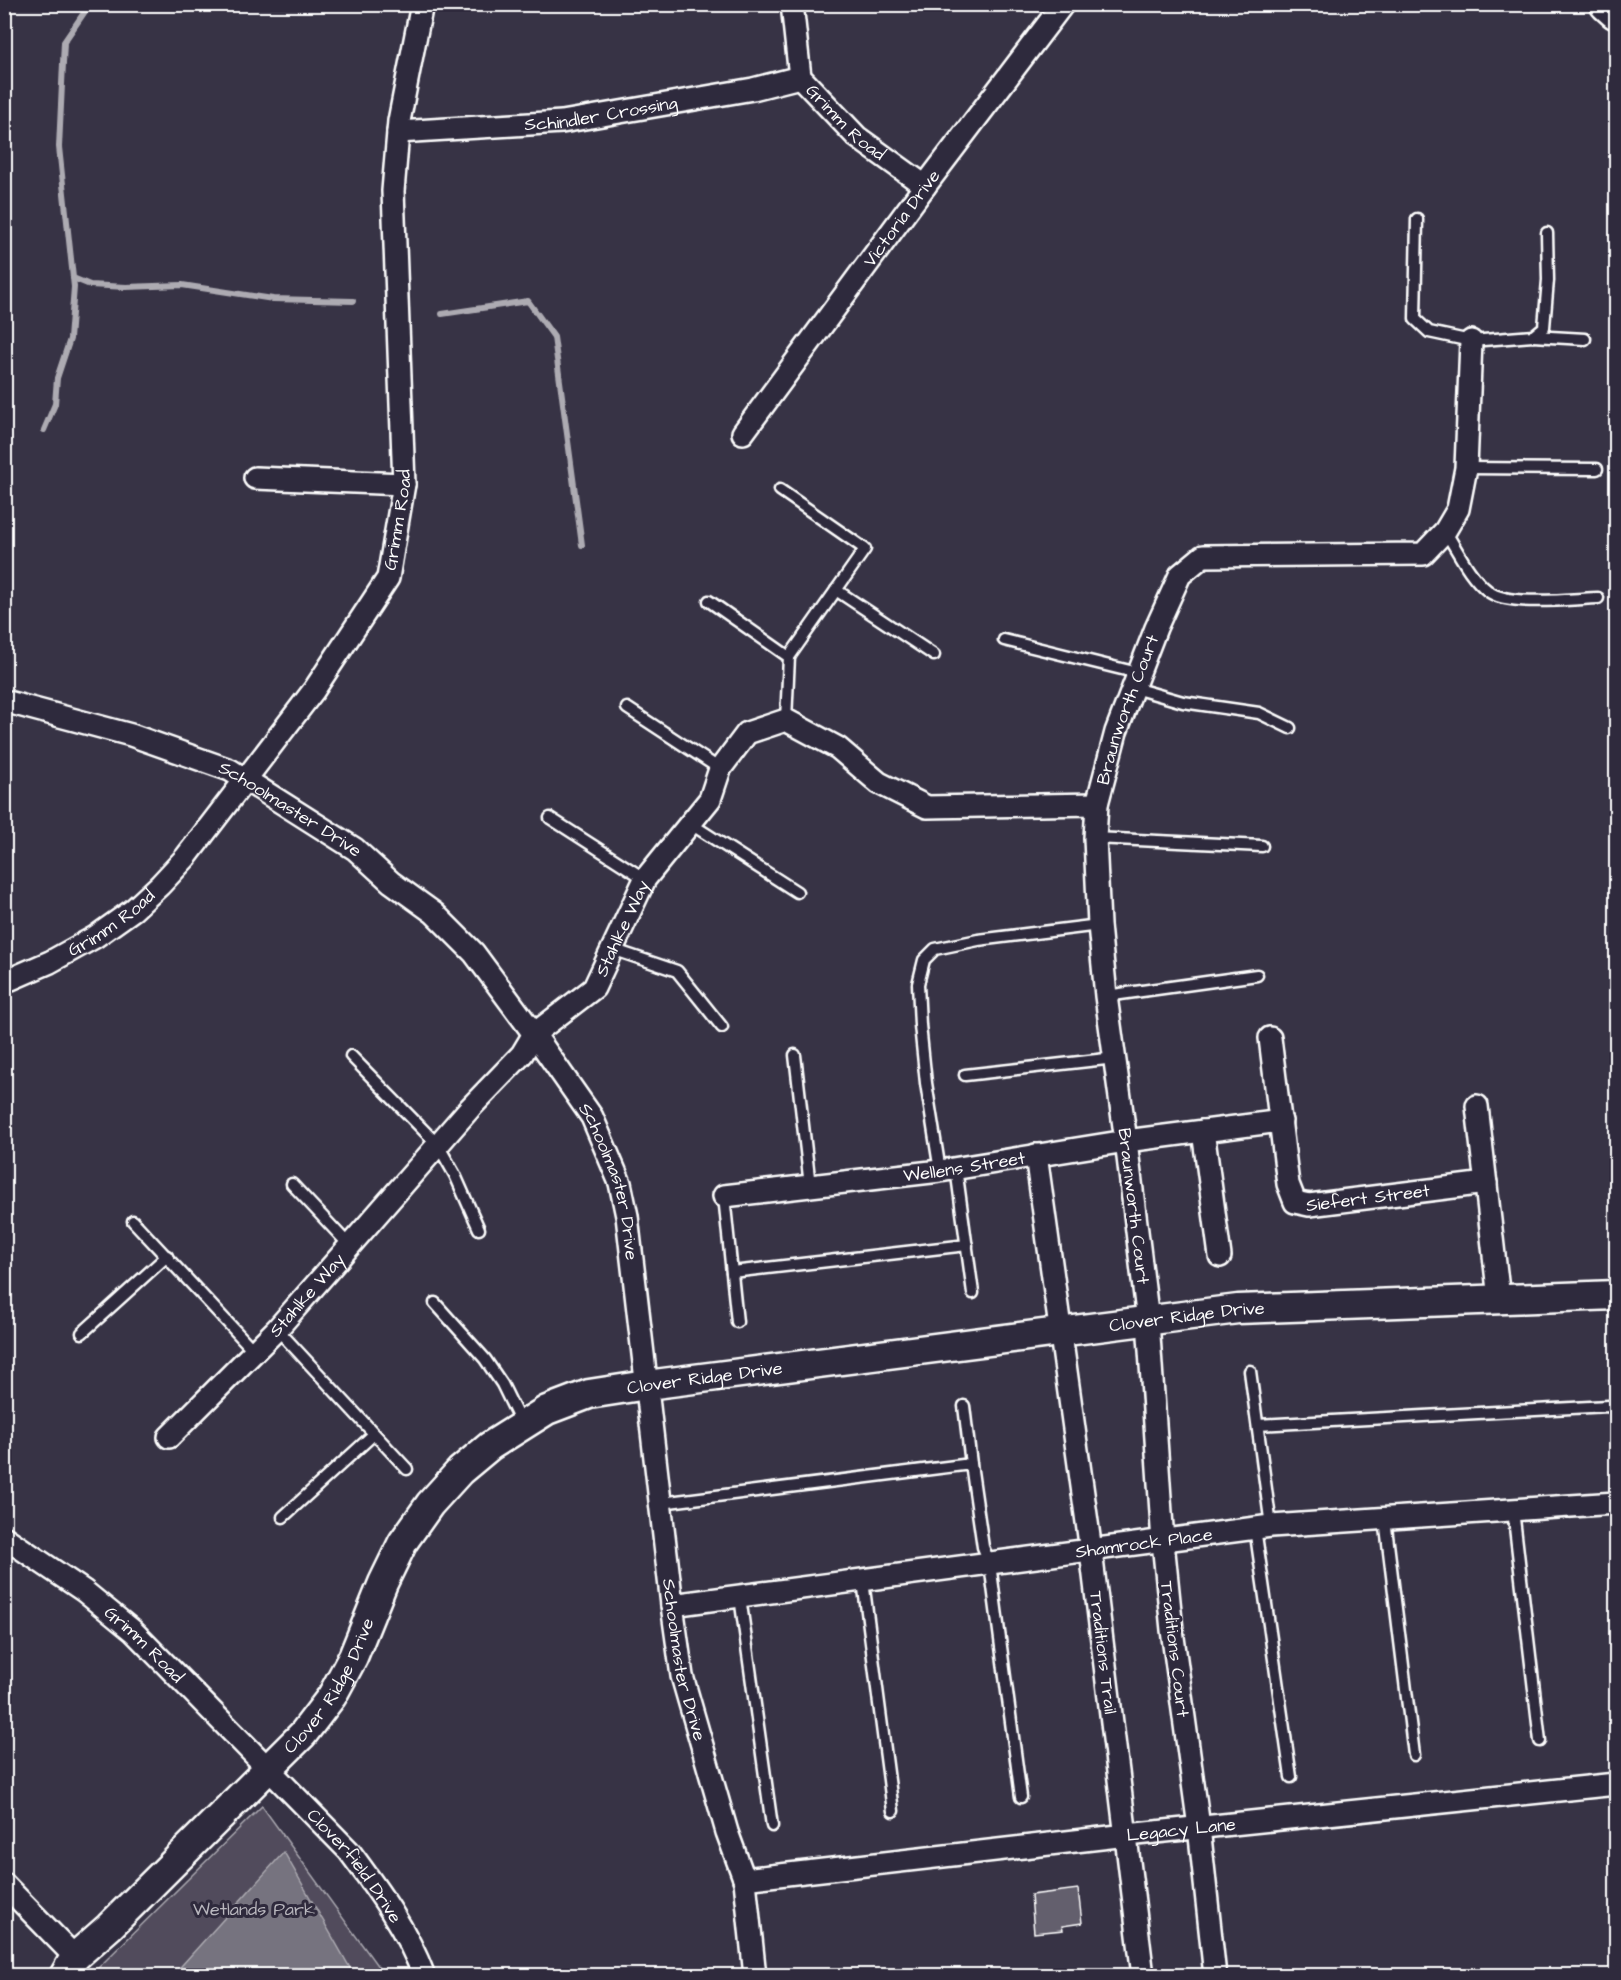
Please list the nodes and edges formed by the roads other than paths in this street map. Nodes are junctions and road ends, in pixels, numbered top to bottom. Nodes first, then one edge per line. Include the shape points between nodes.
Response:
1 (422, 4) edge
2 (792, 4) edge
3 (1063, 4) edge
4 (1607, 4) edge
5 (1617, 12) edge
6 (800, 77) junction
7 (398, 132) junction
8 (925, 186) junction
9 (1417, 219) dead end
10 (1547, 233) dead end
11 (1533, 336) junction
12 (1585, 339) dead end
13 (1471, 340) junction
14 (743, 433) dead end
15 (1466, 468) junction
16 (1596, 469) dead end
17 (255, 478) dead end
18 (404, 484) junction
19 (780, 490) dead end
20 (1445, 531) junction
21 (836, 591) junction
22 (1598, 598) dead end
23 (709, 601) dead end
24 (1004, 640) dead end
25 (934, 655) dead end
26 (789, 657) junction
27 (1136, 681) junction
28 (4, 701) edge
29 (627, 708) dead end
30 (786, 720) junction
31 (1290, 728) dead end
32 (720, 769) junction
33 (246, 780) junction
34 (1096, 804) junction
35 (550, 818) dead end
36 (691, 824) junction
37 (1095, 838) junction
38 (1263, 846) dead end
39 (645, 879) junction
40 (797, 892) dead end
41 (1099, 925) junction
42 (612, 949) junction
43 (1257, 975) dead end
44 (4, 982) edge
45 (1106, 996) junction
46 (722, 1027) dead end
47 (534, 1035) junction
48 (1270, 1038) dead end
49 (795, 1055) dead end
50 (351, 1056) dead end
51 (1115, 1058) junction
52 (965, 1075) dead end
53 (1477, 1106) dead end
54 (1281, 1121) junction
55 (1203, 1131) junction
56 (1126, 1141) junction
57 (438, 1145) junction
58 (1036, 1155) junction
59 (948, 1170) junction
60 (292, 1184) dead end
61 (1486, 1184) junction
62 (810, 1185) junction
63 (724, 1196) joint
64 (133, 1221) dead end
65 (480, 1229) dead end
66 (967, 1245) junction
67 (350, 1246) junction
68 (167, 1256) junction
69 (1220, 1256) dead end
70 (732, 1272) junction
71 (973, 1293) dead end
72 (1617, 1295) edge
73 (1499, 1299) junction
74 (435, 1303) dead end
75 (1148, 1321) junction
76 (737, 1322) dead end
77 (277, 1329) junction
78 (1059, 1332) junction
79 (82, 1333) dead end
80 (256, 1353) junction
81 (1250, 1371) dead end
82 (647, 1385) junction
83 (964, 1406) dead end
84 (1617, 1409) edge
85 (522, 1425) junction
86 (1258, 1425) junction
87 (374, 1434) junction
88 (169, 1437) dead end
89 (971, 1464) junction
90 (407, 1469) dead end
91 (661, 1503) junction
92 (1617, 1503) edge
93 (1513, 1510) junction
94 (283, 1517) dead end
95 (1385, 1519) junction
96 (1263, 1527) junction
97 (4, 1537) edge
98 (1163, 1542) junction
99 (1090, 1551) junction
100 (990, 1564) junction
101 (863, 1581) junction
102 (740, 1597) junction
103 (672, 1605) junction
104 (1540, 1741) dead end
105 (1414, 1755) dead end
106 (267, 1770) junction
107 (1290, 1777) dead end
108 (1617, 1784) edge
109 (1021, 1797) dead end
110 (893, 1811) dead end
111 (772, 1826) dead end
112 (1199, 1829) junction
113 (1126, 1835) junction
114 (744, 1878) junction
115 (4, 1884) edge
116 (70, 1966) edge
117 (424, 1976) edge
118 (755, 1976) edge
119 (1143, 1976) edge
120 (1215, 1976) edge

1 - 7 street, Grimm Road
2 - 6 street, Grimm Road
3 - 8 street, Victoria Drive
4 - 5 highway
6 - 7 street, Schindler Crossing via 753,89 562,122
6 - 8 street, Grimm Road via 857,137
7 - 18 street, Grimm Road via 393,191
8 - 14 street, Victoria Drive
9 - 13 lane via 1415,319 1429,332
10 - 11 lane via 1544,327
11 - 12 lane
11 - 13 lane
13 - 15 street, Braunworth Court
15 - 16 lane
15 - 20 street, Braunworth Court via 1458,509
17 - 18 street
18 - 33 street, Grimm Road via 388,578 314,690
19 - 21 lane via 865,549
20 - 22 lane via 1489,593 1513,601
20 - 27 street, Braunworth Court via 1423,554 1203,556 1180,575
21 - 25 lane
21 - 26 lane
23 - 26 lane
24 - 27 lane
26 - 30 lane
27 - 31 lane via 1183,702 1259,713
27 - 34 street, Braunworth Court via 1116,732
28 - 33 street, Schoolmaster Drive via 131,735 230,770
29 - 32 lane
30 - 32 street, Stahlke Way via 747,733
30 - 34 street via 838,748 879,783 927,807
32 - 36 street, Stahlke Way via 710,799
33 - 44 street, Grimm Road via 186,857 133,910 95,937
33 - 47 street, Schoolmaster Drive via 355,849 434,913 474,953
34 - 37 street, Braunworth Court
35 - 39 lane
36 - 39 street, Stahlke Way
36 - 40 lane
37 - 38 lane
37 - 41 street, Braunworth Court
39 - 42 street, Stahlke Way
41 - 45 street, Braunworth Court
41 - 59 lane via 978,940 935,949 924,960 918,984 926,1083
42 - 46 lane via 677,971
42 - 47 street, Stahlke Way via 594,988
43 - 45 lane
45 - 51 street, Braunworth Court
47 - 57 street, Stahlke Way via 522,1054
47 - 82 street, Schoolmaster Drive via 592,1117 620,1183
48 - 54 street, Siefert Street
49 - 62 lane
50 - 57 lane
51 - 52 lane
51 - 56 street, Braunworth Court
53 - 61 street
54 - 55 street
54 - 61 street, Siefert Street via 1288,1184 1295,1202 1309,1205
55 - 56 street, Wellens Street
55 - 69 street
56 - 58 street, Wellens Street
56 - 75 street, Braunworth Court
57 - 65 lane
57 - 67 street, Stahlke Way
58 - 59 street, Wellens Street
58 - 78 street
59 - 62 street, Wellens Street
59 - 66 lane
60 - 67 lane
61 - 73 street
62 - 63 street, Wellens Street
63 - 70 lane
64 - 68 lane
66 - 70 lane
66 - 71 lane
67 - 77 street, Stahlke Way
68 - 79 lane
68 - 80 lane
70 - 76 lane
72 - 73 street, Clover Ridge Drive
73 - 75 street, Clover Ridge Drive via 1238,1309
74 - 85 lane via 485,1359
75 - 78 street, Clover Ridge Drive
75 - 98 street, Traditions Court
77 - 80 street, Stahlke Way
77 - 87 lane
78 - 82 street, Clover Ridge Drive
78 - 99 street, Traditions Trail
80 - 88 street, Stahlke Way
81 - 86 lane
82 - 85 street, Clover Ridge Drive via 589,1394 547,1410
82 - 91 street, Schoolmaster Drive
83 - 89 lane
84 - 86 lane via 1608,1406
85 - 106 street, Clover Ridge Drive via 460,1471 430,1504 403,1542 332,1696 303,1734
86 - 96 lane
87 - 90 lane
87 - 94 lane
89 - 91 lane
89 - 100 lane via 983,1547
91 - 103 street, Schoolmaster Drive
92 - 93 street, Shamrock Place
93 - 95 street, Shamrock Place
93 - 104 lane
95 - 96 street, Shamrock Place
95 - 105 lane
96 - 98 street, Shamrock Place
96 - 107 lane
97 - 106 street, Grimm Road via 84,1591 134,1631
98 - 99 street, Shamrock Place
98 - 112 street, Traditions Court
99 - 100 street, Shamrock Place
99 - 113 street, Traditions Trail
100 - 101 street, Shamrock Place
100 - 109 lane
101 - 102 street, Shamrock Place
101 - 110 lane
102 - 103 street, Shamrock Place
102 - 111 lane
103 - 114 street, Schoolmaster Drive via 682,1676
106 - 116 street, Clover Ridge Drive
106 - 117 street, Cloverfield Drive via 349,1851 399,1924
108 - 112 street, Legacy Lane
112 - 113 street, Legacy Lane
112 - 120 street, Traditions Court
113 - 114 street, Legacy Lane
113 - 119 street, Traditions Trail
114 - 118 street, Schoolmaster Drive
115 - 116 street

